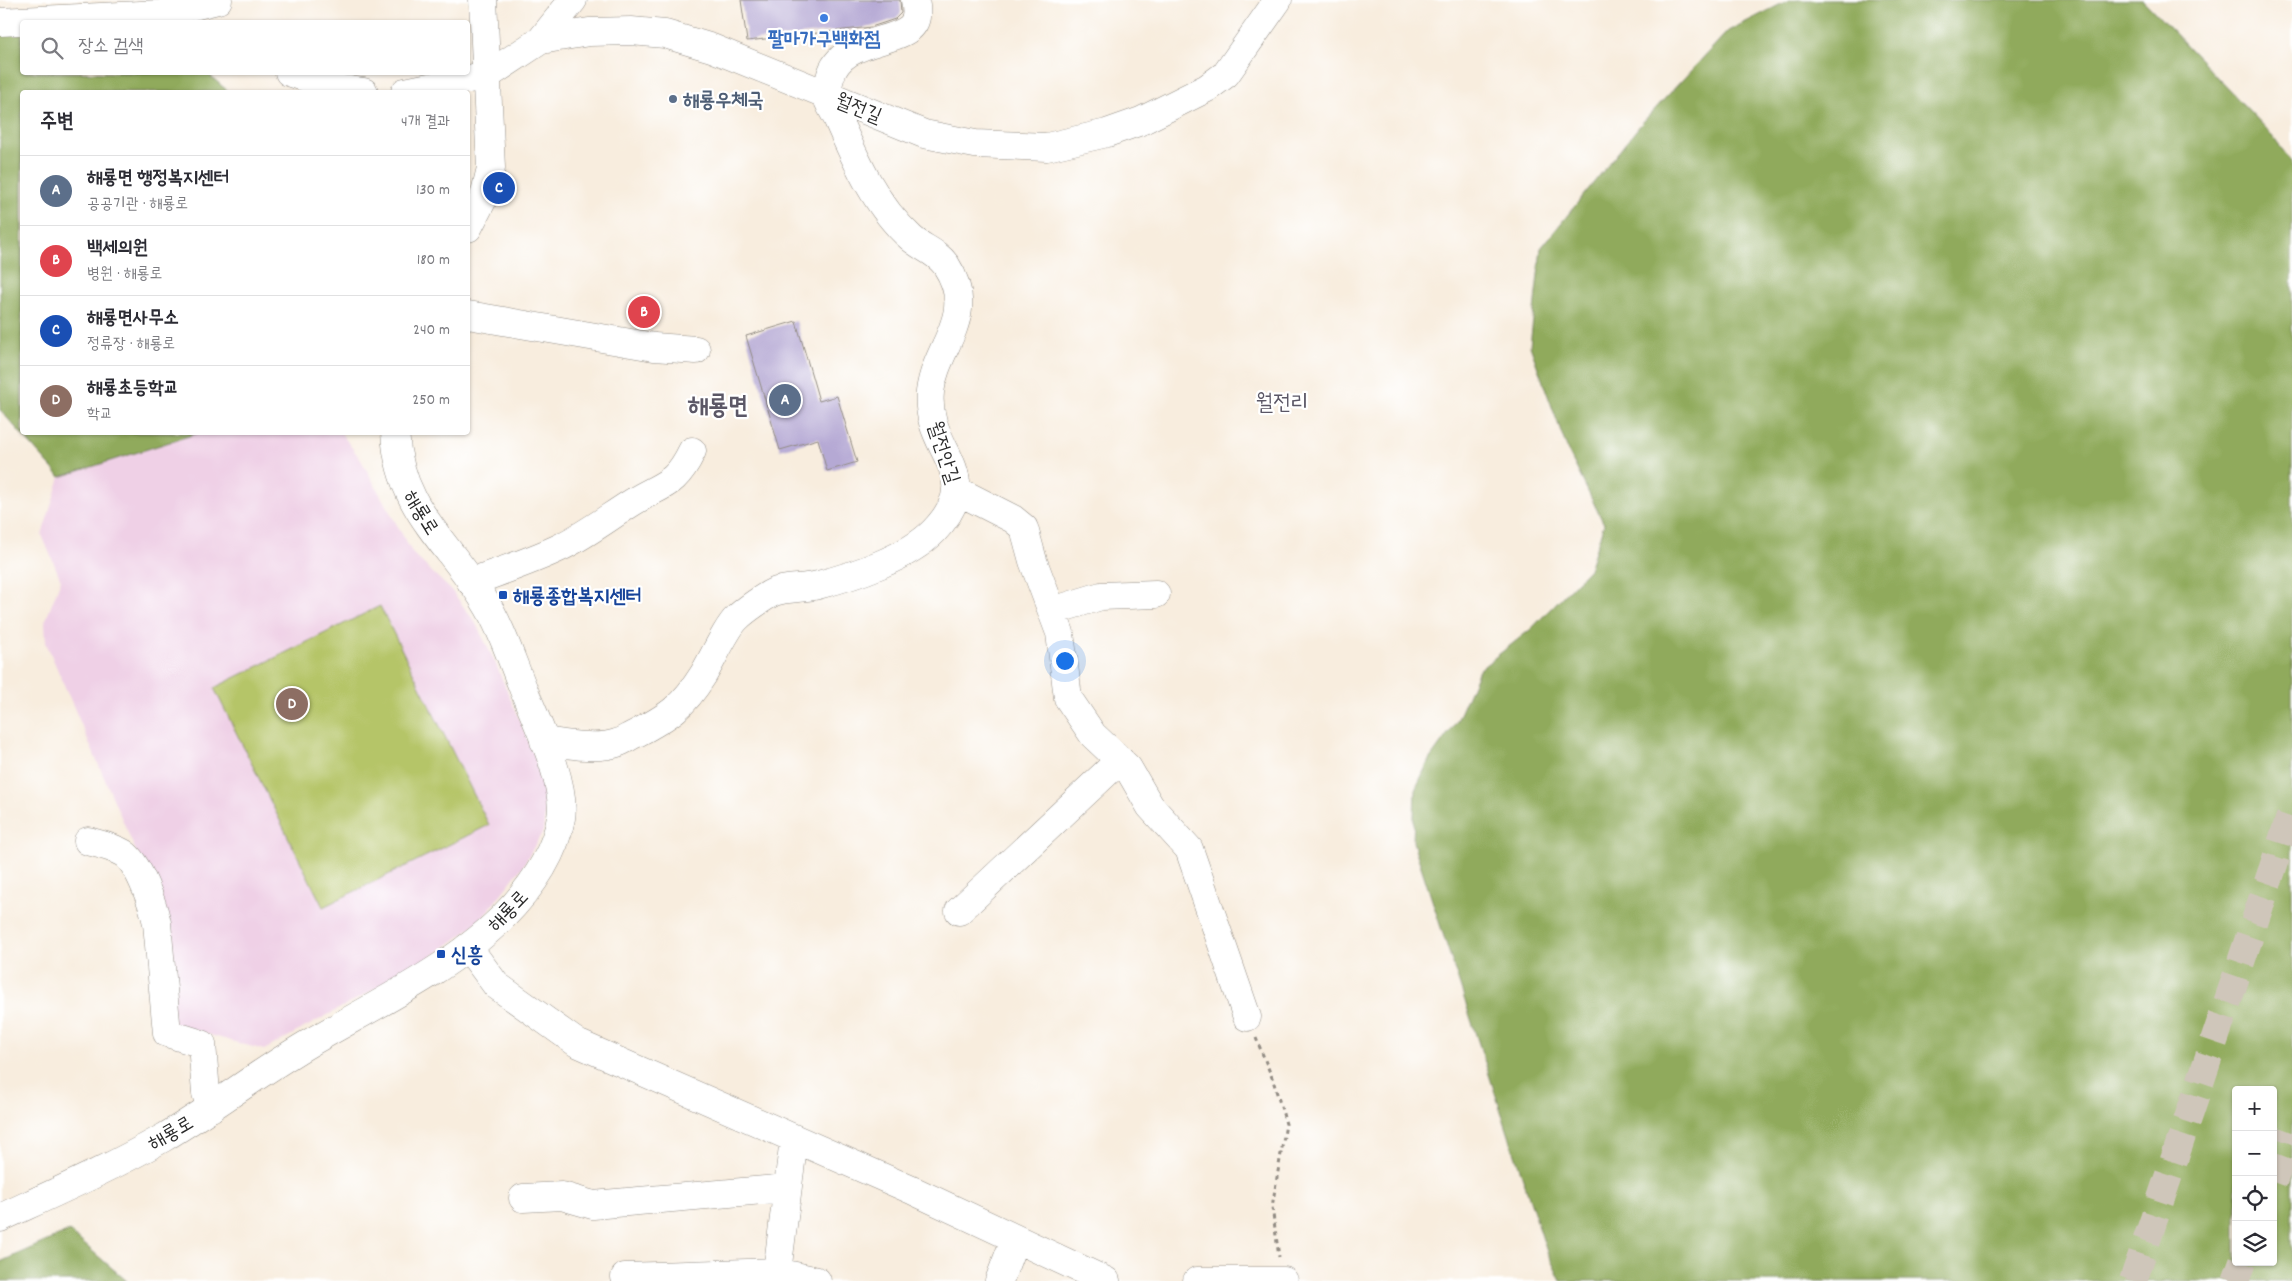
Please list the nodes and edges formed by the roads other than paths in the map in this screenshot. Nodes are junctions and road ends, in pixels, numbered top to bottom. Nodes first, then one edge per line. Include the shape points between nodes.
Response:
1 (218, 0) edge
2 (483, 0) edge
3 (572, 0) edge
4 (915, 0) edge
5 (1278, 0) edge
6 (171, 18) edge
7 (86, 20) edge
8 (0, 22) edge
9 (20, 22) edge
10 (541, 40) junction
11 (298, 75) edge
12 (488, 75) junction
13 (350, 90) edge
14 (415, 90) edge
15 (826, 94) junction
16 (470, 224) edge
17 (470, 314) edge
18 (696, 350) dead end
19 (395, 435) edge
20 (692, 451) dead end
21 (958, 491) junction
22 (472, 582) junction
23 (1156, 594) dead end
24 (1052, 611) junction
25 (544, 741) junction
26 (1120, 760) junction
27 (88, 841) dead end
28 (959, 911) dead end
29 (468, 947) junction
30 (1247, 1017) road end
31 (211, 1108) junction
32 (794, 1139) junction
33 (787, 1188) junction
34 (522, 1198) dead end
35 (0, 1218) edge
36 (1015, 1239) junction
37 (777, 1272) junction
38 (625, 1277) dead end
39 (1283, 1280) edge
40 (818, 1281) edge
41 (999, 1281) edge
42 (1106, 1281) edge
43 (1198, 1281) edge

1 - 6 street
2 - 12 street
3 - 10 street
4 - 15 street via 916,19 910,28 901,34 853,49 840,58 832,70
5 - 15 street, 월전길 via 1226,74 1207,88 1141,121 1073,142 1047,147 966,142 924,134
6 - 7 street
8 - 9 street
10 - 12 street, 월전길
10 - 15 street, 월전길 via 589,32 664,34 712,48
11 - 13 street
12 - 14 street, 월전길
12 - 16 street via 491,168 484,196
15 - 21 street, 월전안길 via 855,158 881,203 911,239 946,265 953,282 959,302 958,318 939,360 930,394 934,425 955,473
17 - 18 street via 654,347
19 - 22 street, 해룡로 via 396,450 409,494
20 - 22 street via 682,471 670,483 593,529 560,547
21 - 24 street via 1024,528
21 - 25 street, 월전안길 via 954,504 933,532 894,559 817,585 774,592 736,618 693,692 668,717 616,744 580,746
22 - 25 street, 해룡로 via 495,620
23 - 24 street via 1100,596
24 - 26 street via 1060,633 1068,698 1093,735
25 - 29 street, 해룡로 via 561,794 561,816 554,841 543,867 527,891
26 - 28 street
26 - 30 street via 1150,806 1189,849
27 - 31 street via 122,852 131,860 153,906 167,1032 202,1044 206,1094
29 - 31 street, 해룡로 via 263,1072
29 - 32 street via 496,985 577,1043
31 - 35 street, 해룡로 via 162,1139
32 - 33 street
32 - 36 street
33 - 34 street via 593,1206 562,1196
33 - 37 street
36 - 41 street
36 - 42 street
37 - 38 street
37 - 40 street
39 - 43 street

